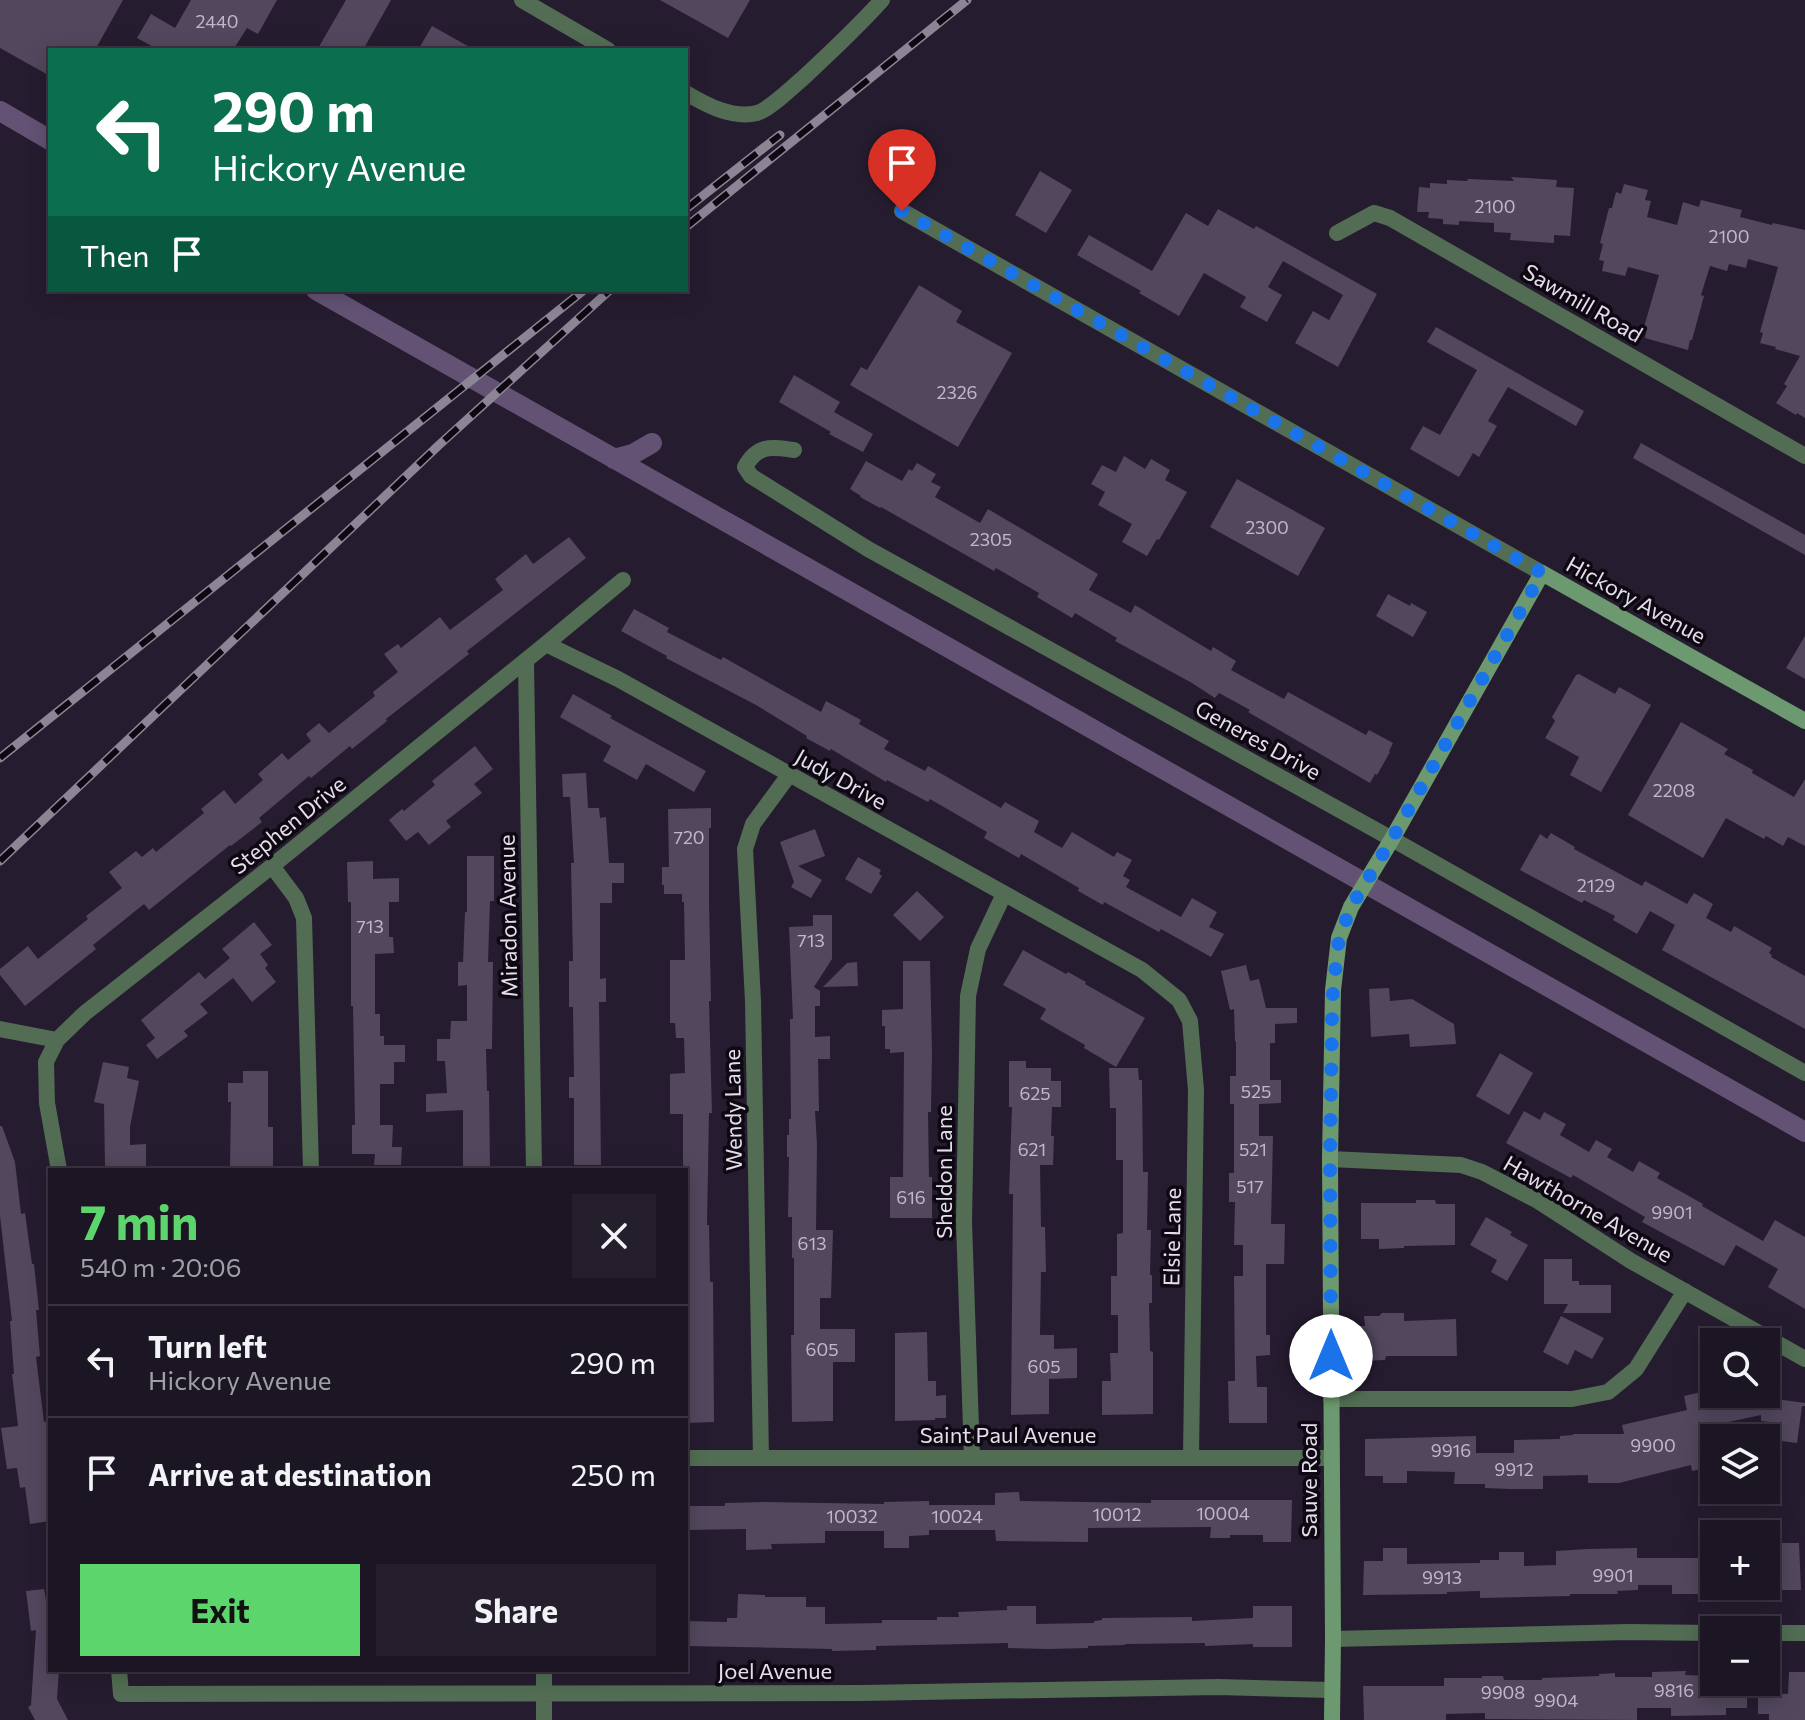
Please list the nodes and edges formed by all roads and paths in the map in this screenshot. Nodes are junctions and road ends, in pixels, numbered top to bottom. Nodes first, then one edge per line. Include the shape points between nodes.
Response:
1 (522, 0) edge
2 (882, 0) edge
3 (605, 48) edge
4 (688, 94) edge
5 (902, 211) dead end
6 (1337, 233) dead end
7 (794, 450) dead end
8 (1805, 456) edge
9 (1542, 573) junction
10 (623, 580) dead end
11 (546, 644) junction
12 (526, 662) junction
13 (1805, 721) edge
14 (789, 775) junction
15 (1392, 839) junction
16 (272, 866) junction
17 (1004, 894) junction
18 (1187, 1018) joint
19 (0, 1029) edge
20 (57, 1040) junction
21 (1805, 1073) edge
22 (1330, 1159) junction
23 (59, 1168) edge
24 (311, 1168) edge
25 (534, 1168) edge
26 (1685, 1291) junction
27 (1805, 1359) edge
28 (1331, 1399) junction
29 (972, 1457) junction
30 (688, 1458) edge
31 (761, 1458) junction
32 (1191, 1458) junction
33 (1330, 1458) junction
34 (1700, 1633) edge
35 (1780, 1633) edge
36 (1805, 1633) edge
37 (1333, 1639) junction
38 (119, 1672) edge
39 (544, 1672) edge
40 (1331, 1690) junction
41 (544, 1692) junction
42 (544, 1720) edge
43 (1332, 1720) edge

1 - 3 street
2 - 4 street via 783,96 758,112 713,108
5 - 9 street, Hickory Avenue
6 - 8 street, Sawmill Road via 1374,213 1390,218
7 - 15 street, Generes Drive via 770,446 752,455 745,467 751,476 868,549
9 - 13 street, Hickory Avenue
9 - 15 street, Sauve Road
10 - 11 street
11 - 12 street, Stephen Drive
11 - 14 street, Judy Drive
12 - 16 street, Stephen Drive
12 - 25 street, Miradon Avenue
14 - 17 street, Judy Drive
14 - 31 street, Wendy Lane via 753,824 745,849 753,1001
15 - 21 street, Generes Drive
15 - 22 street, Sauve Road via 1351,907 1339,938
16 - 20 street, Stephen Drive
16 - 24 street via 304,918
17 - 18 street, Judy Drive via 1142,970 1179,1000
17 - 29 street, Sheldon Lane via 978,949 968,996 964,1222
18 - 32 street, Elsie Lane via 1196,1090
19 - 20 street
20 - 23 street via 46,1062
22 - 26 street, Hawthorne Avenue via 1461,1165 1482,1172
22 - 28 street, Sauve Road
26 - 27 street, Hawthorne Avenue
26 - 28 street via 1636,1369 1608,1392 1572,1399
28 - 33 street, Sauve Road
29 - 31 street, Saint Paul Avenue
29 - 32 street, Saint Paul Avenue
30 - 31 street, Saint Paul Avenue
32 - 33 street, Saint Paul Avenue
33 - 37 street, Sauve Road
34 - 37 street
35 - 36 street
37 - 40 street, Sauve Road
38 - 41 street, Joel Avenue via 121,1694
39 - 41 street
40 - 41 street, Joel Avenue
40 - 43 street, Sauve Road
41 - 42 street

